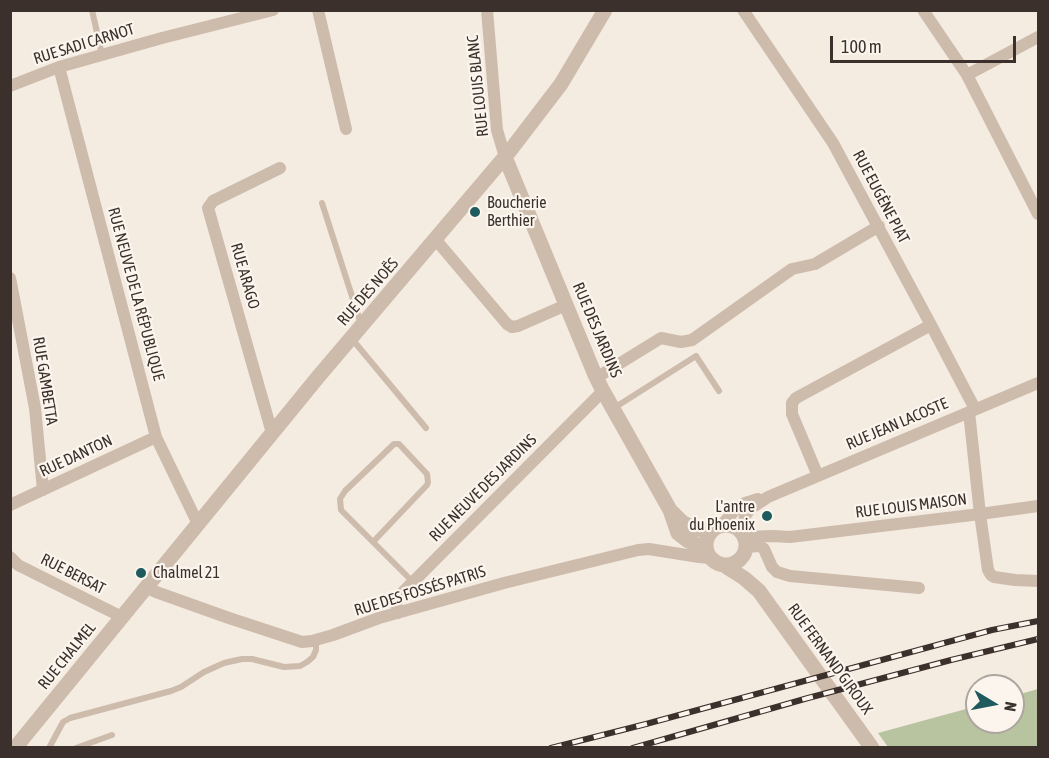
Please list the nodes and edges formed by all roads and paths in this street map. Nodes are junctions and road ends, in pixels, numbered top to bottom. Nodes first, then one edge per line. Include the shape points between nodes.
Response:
1 (92, 10) edge
2 (273, 10) edge
3 (318, 10) edge
4 (487, 10) edge
5 (605, 10) edge
6 (743, 10) edge
7 (922, 10) edge
8 (256, 13) edge
9 (1038, 38) edge
10 (102, 55) junction
11 (59, 67) junction
12 (967, 75) junction
13 (10, 86) edge
14 (346, 129) dead end
15 (505, 157) junction
16 (280, 168) dead end
17 (322, 203) dead end
18 (1038, 214) edge
19 (879, 226) junction
20 (436, 240) junction
21 (10, 278) edge
22 (13, 304) edge
23 (566, 305) junction
24 (363, 325) junction
25 (931, 325) junction
26 (351, 339) junction
27 (1038, 383) edge
28 (600, 385) junction
29 (719, 391) dead end
30 (613, 409) junction
31 (972, 411) junction
32 (426, 428) dead end
33 (272, 433) junction
34 (156, 437) junction
35 (818, 476) junction
36 (43, 490) junction
37 (768, 497) junction
38 (10, 505) edge
39 (1038, 506) edge
40 (670, 510) junction
41 (980, 514) junction
42 (198, 524) junction
43 (717, 527) junction
44 (373, 543) junction
45 (745, 543) junction
46 (708, 554) junction
47 (10, 557) edge
48 (725, 566) junction
49 (1038, 581) edge
50 (413, 582) junction
51 (147, 588) junction
52 (919, 588) dead end
53 (759, 591) junction
54 (398, 613) junction
55 (122, 617) junction
56 (316, 640) junction
57 (112, 735) dead end
58 (868, 743) edge
59 (15, 747) edge
60 (49, 747) edge
61 (76, 747) edge

1 - 10 lane
2 - 8 street, RUE SADI CARNOT
3 - 14 street
4 - 15 street, RUE LOUIS BLANC via 497,130
5 - 15 street, RUE DES NOËS via 561,84
6 - 19 street, RUE EUGÈNE PIAT via 833,143
7 - 12 street
8 - 10 street, RUE SADI CARNOT
9 - 12 street
10 - 11 street, RUE SADI CARNOT
11 - 13 street, RUE SADI CARNOT
11 - 34 street, RUE NEUVE DE LA RÉPUBLIQUE
12 - 18 street
15 - 20 street, RUE DES NOËS
15 - 23 street, RUE DES JARDINS
16 - 33 street, RUE ARAGO via 213,201 208,208
17 - 24 lane
19 - 25 street, RUE EUGÈNE PIAT
19 - 28 street, RUE NEUVE DES JARDINS via 815,264 792,269 692,340 661,338
20 - 23 street via 512,327
20 - 24 street, RUE DES NOËS
21 - 22 street, RUE GAMBETTA
22 - 36 street, RUE GAMBETTA via 34,408
23 - 28 street, RUE DES JARDINS
24 - 26 street, RUE DES NOËS
25 - 31 street, RUE EUGÈNE PIAT
25 - 35 street via 792,403 792,414
26 - 32 lane
26 - 33 street, RUE DES NOËS
27 - 31 street, RUE JEAN LACOSTE
28 - 30 street, RUE DES JARDINS
28 - 50 street, RUE NEUVE DES JARDINS
29 - 30 lane via 696,356
30 - 40 street, RUE DES JARDINS
31 - 35 street, RUE JEAN LACOSTE
31 - 41 street, RUE LOUIS MAISON
33 - 42 street, RUE DES NOËS
34 - 36 street, RUE DANTON
34 - 42 street, RUE NEUVE DE LA RÉPUBLIQUE
35 - 37 street, RUE JEAN LACOSTE
36 - 38 street, RUE DANTON
37 - 43 street, RUE JEAN LACOSTE via 745,503
37 - 45 street, RUE JEAN LACOSTE via 745,516
39 - 41 street
40 - 43 street, RUE DES JARDINS via 693,528
40 - 46 street, RUE DES JARDINS via 678,533
41 - 45 street, RUE LOUIS MAISON
41 - 49 street via 991,575
42 - 51 street, RUE DES NOËS
43 - 45 street via 733,526
43 - 46 street via 707,539
44 - 44 lane via 428,482 427,474 399,444 394,444 340,499 341,510
44 - 50 lane
45 - 48 street via 737,562
45 - 52 street via 760,546 772,567 790,576
45 - 53 street, RUE FERNAND GIROUX via 747,566
46 - 48 street
46 - 54 street, RUE DES FOSSÉS PATRIS via 699,557 638,550
47 - 55 street, RUE BERSAT via 18,565
48 - 53 street, RUE FERNAND GIROUX
50 - 54 street, RUE NEUVE DES JARDINS via 398,598
51 - 55 street, RUE CHALMEL
51 - 56 street, RUE DES FOSSÉS PATRIS via 292,639
53 - 58 street, RUE FERNAND GIROUX
54 - 56 street, RUE DES FOSSÉS PATRIS
55 - 59 street, RUE CHALMEL
56 - 60 lane via 313,657 300,666 284,667 252,659 224,663 171,691 70,718 63,722
57 - 61 lane

